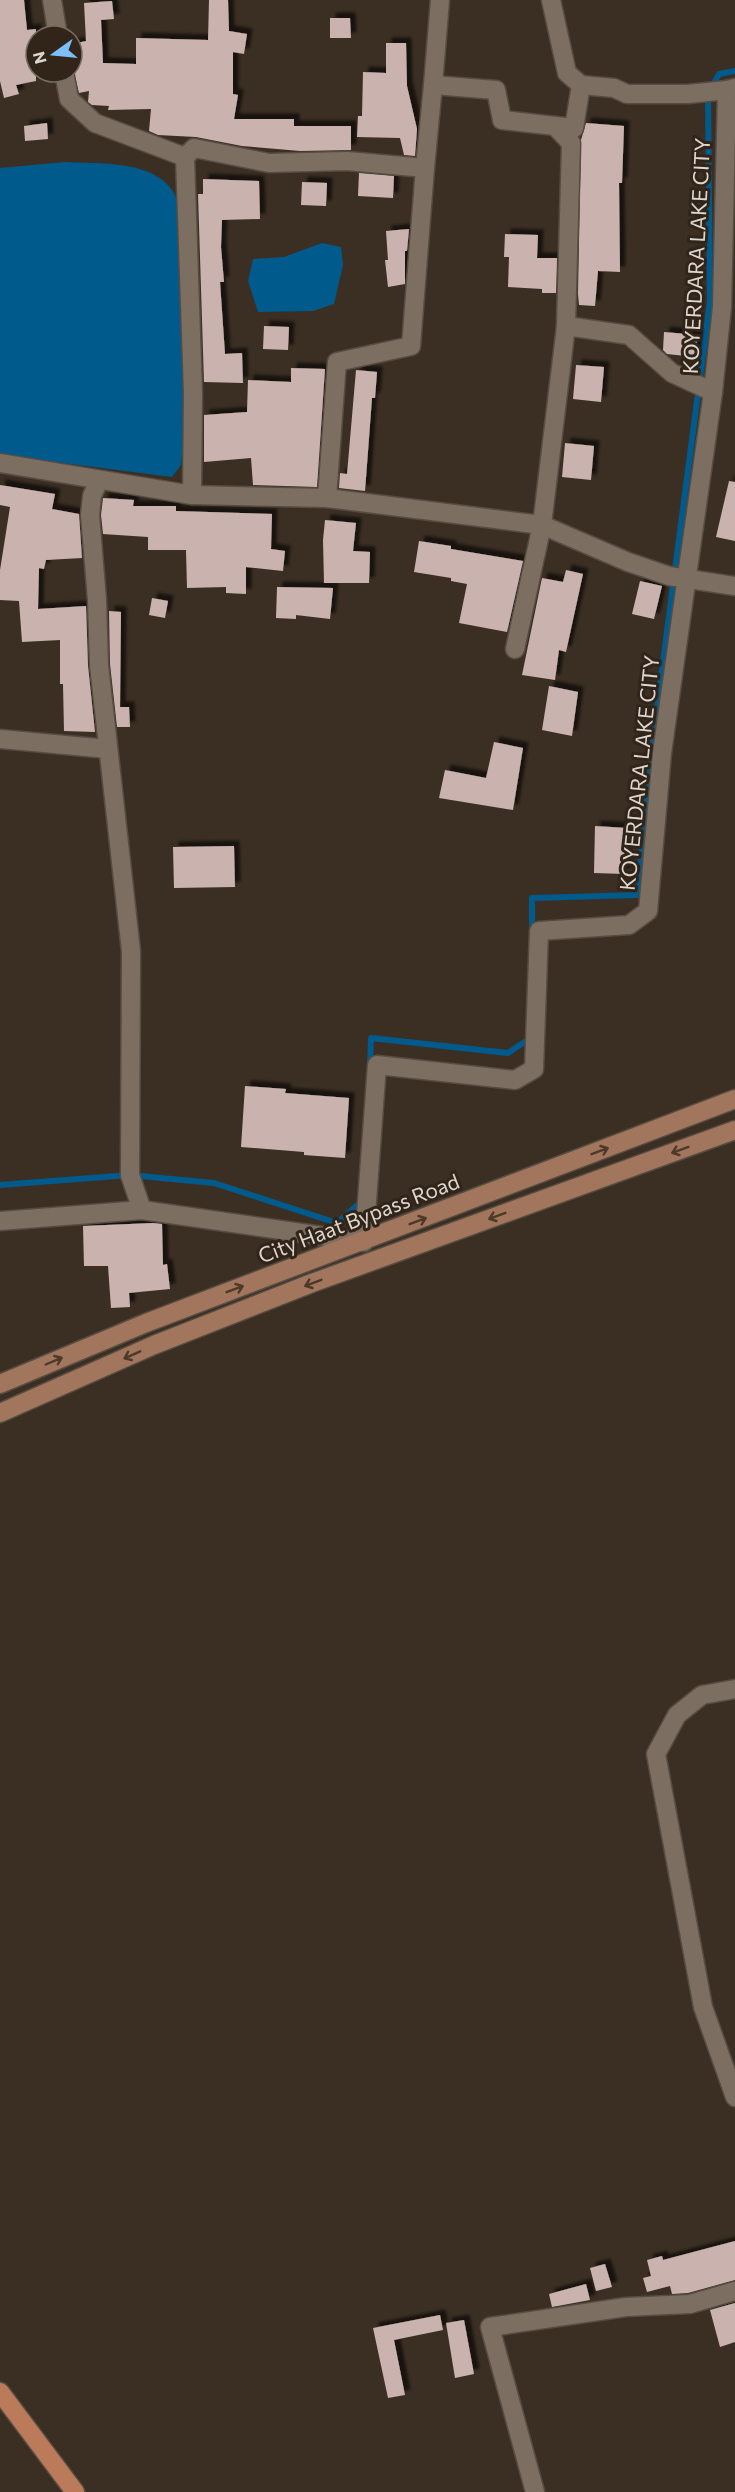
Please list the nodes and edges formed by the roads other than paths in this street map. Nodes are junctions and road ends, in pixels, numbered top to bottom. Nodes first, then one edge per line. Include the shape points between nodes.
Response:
1 (52, 0) edge
2 (440, 0) edge
3 (551, 0) edge
4 (56, 24) edge
5 (66, 84) edge
6 (433, 85) junction
7 (580, 85) junction
8 (731, 89) edge
9 (555, 126) junction
10 (185, 157) junction
11 (425, 168) junction
12 (566, 326) junction
13 (713, 392) junction
14 (0, 463) edge
15 (99, 480) junction
16 (192, 495) junction
17 (327, 498) junction
18 (542, 525) junction
19 (680, 577) junction
20 (735, 586) edge
21 (515, 649) dead end
22 (0, 739) edge
23 (108, 749) junction
24 (735, 1099) edge
25 (735, 1130) edge
26 (142, 1210) junction
27 (0, 1221) edge
28 (364, 1242) junction
29 (0, 1384) edge
30 (0, 1413) edge
31 (735, 1689) edge
32 (735, 2097) edge
33 (735, 2291) edge
34 (0, 2392) edge
35 (75, 2492) edge
36 (535, 2492) edge

1 - 4 street
2 - 6 street
3 - 7 street via 567,73
5 - 10 street via 69,99 95,123
6 - 9 street via 496,90 502,120
6 - 11 street
7 - 8 street via 614,88 627,94
7 - 9 street via 574,128
8 - 13 street, KOYERDARA LAKE CITY via 722,307
9 - 12 street via 571,143
10 - 11 street via 194,148 269,163 347,161
10 - 16 street via 194,393
11 - 17 street via 411,346 337,362
12 - 13 street via 628,335 672,373
12 - 18 street
13 - 19 street, KOYERDARA LAKE CITY
14 - 15 street
15 - 16 street
15 - 23 street via 90,515
16 - 17 street
17 - 18 street
18 - 19 street via 628,562
18 - 21 street
19 - 20 street
19 - 28 street, KOYERDARA LAKE CITY via 648,911 628,925 539,931 534,1070 514,1080 377,1065
22 - 23 street
23 - 26 street via 131,951 130,1175
28 -> 24 main road, City Haat Bypass Road
25 -> 30 main road, City Haat Bypass Road via 312,1283 154,1345
26 - 27 street
26 - 28 street
29 -> 28 main road, City Haat Bypass Road via 146,1323
31 - 32 street via 702,1695 677,1715 656,1754 703,2007
33 - 36 street via 690,2304 626,2307 490,2327
34 - 35 highway

